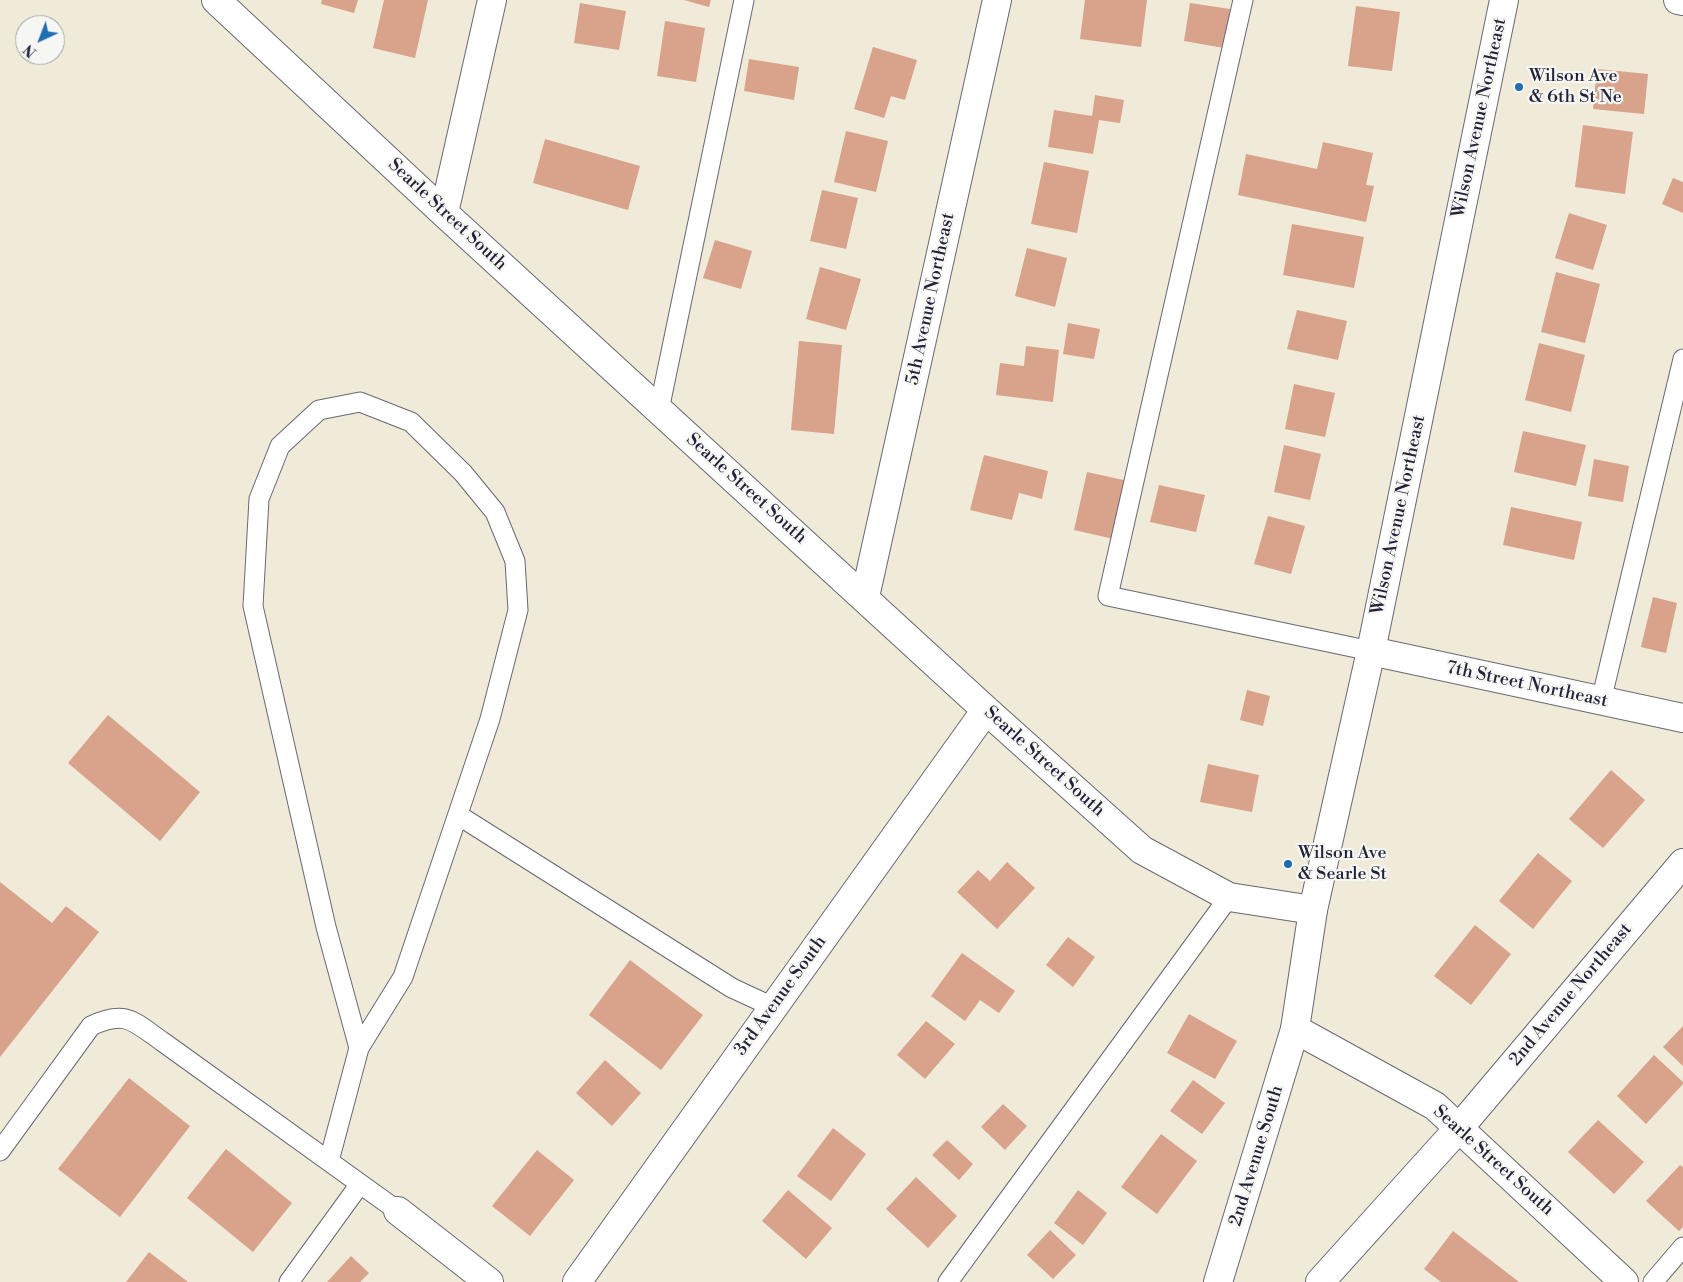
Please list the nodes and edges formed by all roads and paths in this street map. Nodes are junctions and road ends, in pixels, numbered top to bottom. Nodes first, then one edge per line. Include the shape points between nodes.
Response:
1 (216, 0) edge
2 (492, 0) edge
3 (744, 0) edge
4 (997, 0) edge
5 (1242, 0) edge
6 (1504, 0) edge
7 (1678, 0) edge
8 (1683, 1) edge
9 (444, 212) junction
10 (1683, 359) edge
11 (660, 410) junction
12 (865, 597) junction
13 (1371, 651) junction
14 (1601, 701) junction
15 (986, 710) junction
16 (1683, 718) edge
17 (458, 815) junction
18 (1683, 863) edge
19 (1229, 897) junction
20 (1313, 910) junction
21 (773, 1007) junction
22 (1295, 1029) junction
23 (359, 1048) junction
24 (1460, 1128) junction
25 (0, 1151) edge
26 (329, 1161) junction
27 (360, 1184) junction
28 (398, 1211) joint
29 (1683, 1247) edge
30 (289, 1282) edge
31 (489, 1282) edge
32 (577, 1282) edge
33 (948, 1282) edge
34 (1218, 1282) edge
35 (1320, 1282) edge
36 (1624, 1282) edge
37 (1654, 1282) edge

1 - 9 street, Searle Street South
2 - 9 street
3 - 11 lane
4 - 12 street, 5th Avenue Northeast
5 - 13 lane via 1108,596
6 - 13 street, Wilson Avenue Northeast
7 - 8 street
9 - 11 street, Searle Street South
10 - 14 lane
11 - 12 street, Searle Street South
12 - 15 street, Searle Street South
13 - 14 street, 7th Street Northeast
13 - 20 street, Wilson Avenue Northeast
14 - 16 street, 7th Street Northeast
15 - 19 street, Searle Street South via 1142,850
15 - 21 street, 3rd Avenue South
17 - 21 lane via 732,988
17 - 23 lane via 403,977
17 - 23 lane via 490,719 518,610 515,561 495,512 463,473 411,422 360,402 319,410 280,446 259,500 253,606 326,927
18 - 24 street, 2nd Avenue Northeast
19 - 20 street, Searle Street South
19 - 33 lane
20 - 22 street, Wilson Avenue Northeast
21 - 32 street, 3rd Avenue South
22 - 24 street, Searle Street South via 1435,1106
22 - 34 street, 2nd Avenue South
23 - 26 lane
24 - 35 street
24 - 36 street, Searle Street South
25 - 26 lane via 91,1026 108,1018 128,1018
26 - 27 lane
27 - 28 lane
27 - 30 lane
28 - 31 street
29 - 37 lane

